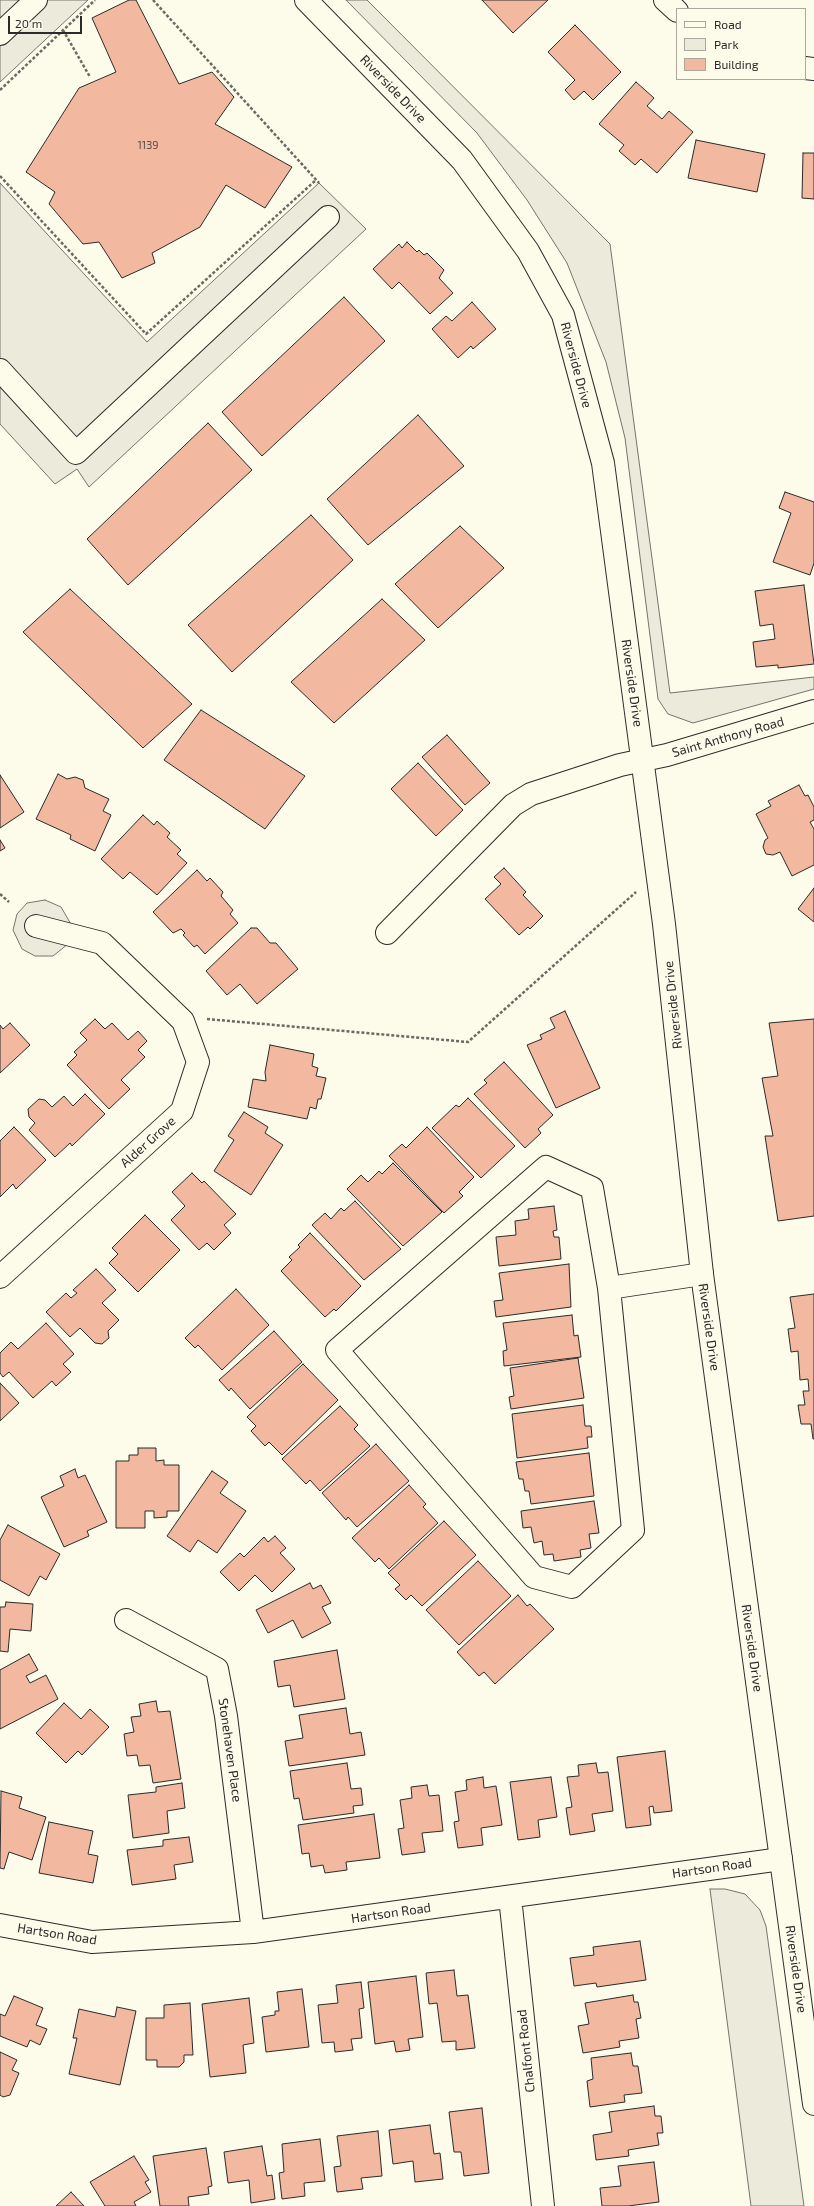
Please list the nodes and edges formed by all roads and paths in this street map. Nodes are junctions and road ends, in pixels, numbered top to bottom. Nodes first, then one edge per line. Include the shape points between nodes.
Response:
1 (36, 0) edge
2 (95, 0) edge
3 (153, 0) edge
4 (306, 0) edge
5 (665, 0) edge
6 (676, 10) edge
7 (63, 30) junction
8 (0, 34) edge
9 (90, 77) dead end
10 (0, 90) edge
11 (0, 176) edge
12 (316, 180) junction
13 (319, 183) dead end
14 (328, 217) dead end
15 (0, 370) edge
16 (814, 711) edge
17 (642, 760) junction
18 (659, 886) junction
19 (0, 894) edge
20 (9, 902) dead end
21 (36, 926) dead end
22 (387, 933) dead end
23 (183, 1021) junction
24 (702, 1274) junction
25 (0, 1277) edge
26 (609, 1288) junction
27 (126, 1620) dead end
28 (781, 1859) junction
29 (510, 1897) junction
30 (0, 1925) edge
31 (254, 1932) junction
32 (814, 2104) edge
33 (543, 2206) edge

1 - 8 street
2 - 7 path
3 - 12 path
4 - 17 street, Riverside Drive via 462,160 528,251 563,315 603,463
5 - 6 street
7 - 9 path
7 - 10 path
11 - 12 path via 146,334
12 - 13 path
14 - 15 street via 76,453
16 - 17 street, Saint Anthony Road
17 - 18 street, Riverside Drive
17 - 22 street, Saint Anthony Road via 531,794 513,805
18 - 23 path via 638,890 468,1042 209,1018
18 - 24 street, Riverside Drive
19 - 20 path
21 - 23 street, Alder Grove via 102,943
23 - 25 street, Alder Grove via 198,1062 182,1111
24 - 26 street
24 - 28 street, Riverside Drive
26 - 26 street via 633,1530 572,1587 534,1577 336,1350 546,1167 592,1188
27 - 31 street, Stonehaven Place via 217,1669 226,1716
28 - 29 street, Hartson Road
28 - 32 street, Riverside Drive
29 - 31 street, Hartson Road
29 - 33 street, Chalfont Road
30 - 31 street, Hartson Road via 92,1942

